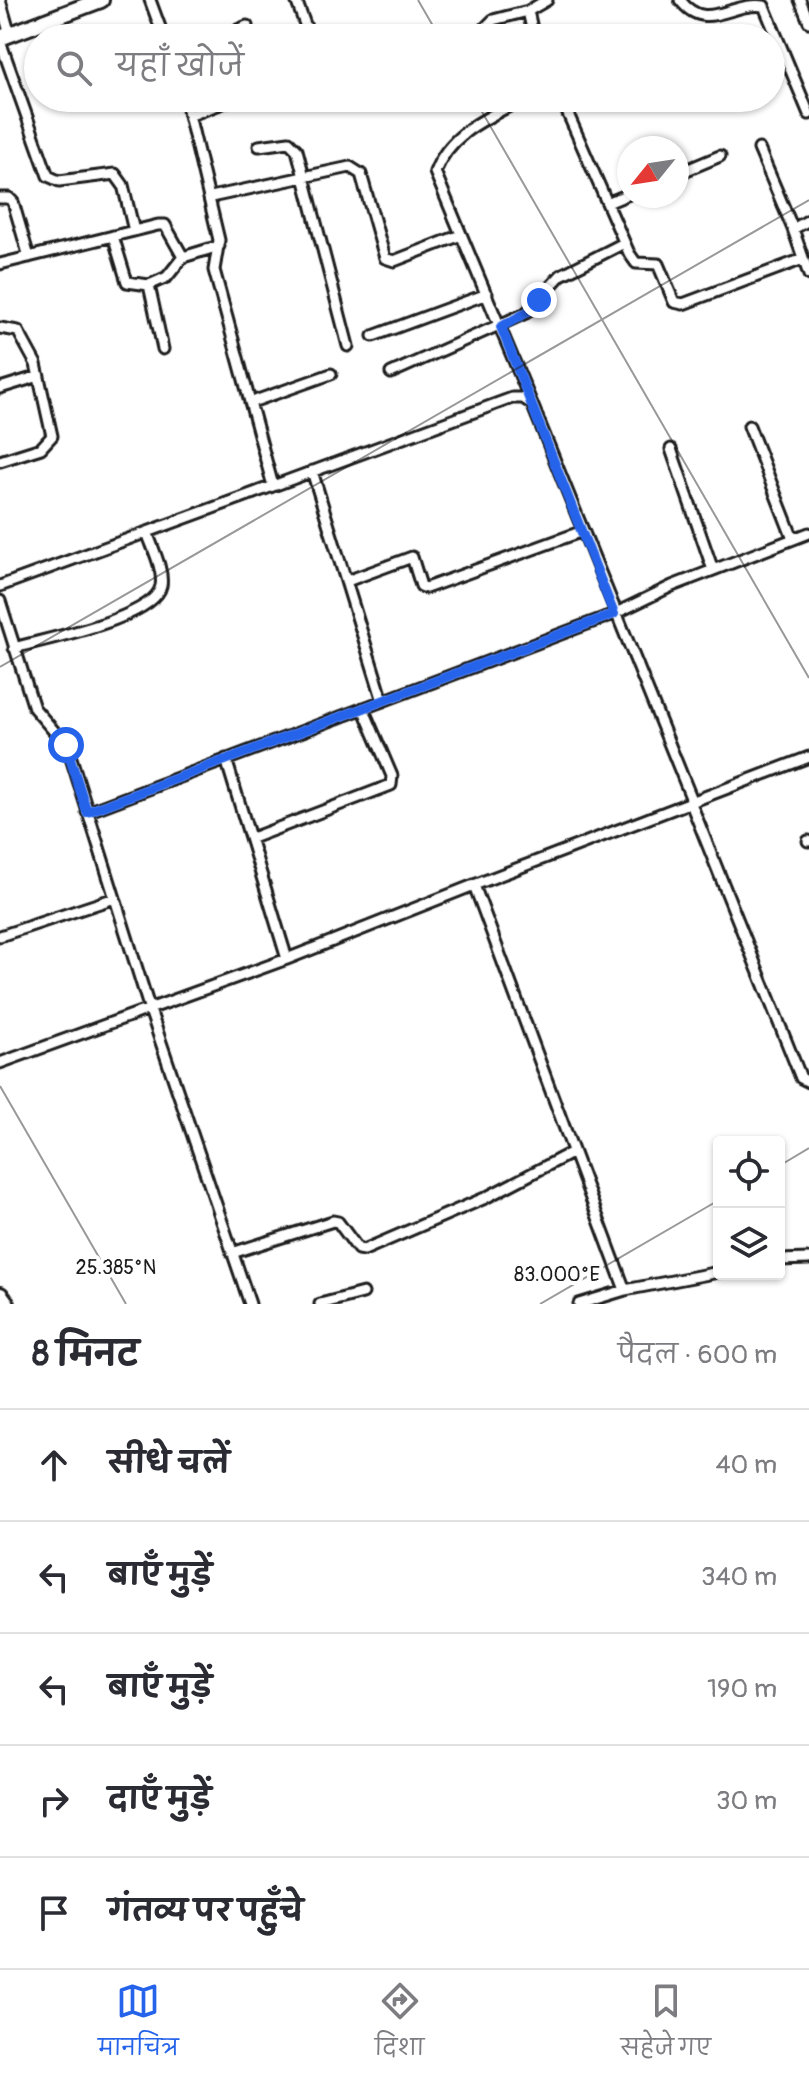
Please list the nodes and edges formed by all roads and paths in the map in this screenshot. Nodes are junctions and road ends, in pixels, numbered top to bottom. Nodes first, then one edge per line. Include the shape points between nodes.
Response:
1 (0, 0) edge
2 (101, 0) edge
3 (150, 0) edge
4 (296, 0) edge
5 (547, 0) edge
6 (680, 0) edge
7 (800, 0) edge
8 (807, 9) edge
9 (528, 11) junction
10 (809, 22) edge
11 (39, 24) edge
12 (159, 24) edge
13 (305, 24) edge
14 (489, 24) edge
15 (531, 24) edge
16 (772, 24) edge
17 (24, 30) edge
18 (3, 38) edge
19 (785, 56) edge
20 (24, 102) edge
21 (27, 112) edge
22 (190, 112) edge
23 (199, 112) edge
24 (500, 112) edge
25 (567, 112) edge
26 (809, 114) edge
27 (191, 115) junction
28 (259, 146) dead end
29 (759, 149) dead end
30 (720, 156) dead end
31 (689, 169) edge
32 (302, 177) junction
33 (211, 197) junction
34 (0, 198) edge
35 (617, 199) edge
36 (607, 203) junction
37 (809, 220) edge
38 (793, 229) junction
39 (134, 231) junction
40 (461, 235) junction
41 (113, 236) junction
42 (624, 243) junction
43 (219, 246) junction
44 (29, 257) junction
45 (183, 257) junction
46 (803, 259) junction
47 (0, 264) edge
48 (809, 275) edge
49 (149, 285) junction
50 (487, 294) junction
51 (501, 327) junction
52 (0, 328) edge
53 (373, 336) dead end
54 (348, 346) dead end
55 (163, 349) dead end
56 (391, 373) dead end
57 (331, 374) dead end
58 (39, 376) junction
59 (0, 388) edge
60 (252, 402) junction
61 (532, 404) junction
62 (749, 426) dead end
63 (671, 449) dead end
64 (0, 461) edge
65 (312, 471) junction
66 (273, 486) junction
67 (583, 531) junction
68 (147, 532) junction
69 (809, 533) edge
70 (793, 539) junction
71 (713, 570) junction
72 (347, 581) junction
73 (0, 586) edge
74 (0, 601) edge
75 (614, 614) junction
76 (14, 648) junction
77 (383, 701) junction
78 (363, 708) junction
79 (809, 757) edge
80 (226, 759) junction
81 (691, 800) junction
82 (87, 812) junction
83 (252, 838) junction
84 (474, 885) junction
85 (115, 898) junction
86 (0, 936) edge
87 (287, 959) junction
88 (149, 1007) junction
89 (0, 1063) edge
90 (809, 1082) edge
91 (573, 1152) junction
92 (232, 1253) junction
93 (809, 1259) edge
94 (785, 1260) edge
95 (713, 1273) edge
96 (625, 1290) junction
97 (363, 1293) dead end
98 (0, 1296) edge
99 (6, 1304) edge
100 (250, 1304) edge
101 (320, 1304) edge
102 (579, 1304) edge

1 - 18 street
2 - 11 main road
3 - 12 street
4 - 13 street
5 - 9 street
6 - 16 street via 701,17 764,6
7 - 8 street
8 - 10 street
9 - 14 street
9 - 15 street
17 - 18 main road
18 - 20 street
19 - 26 street
21 - 39 street via 48,176 59,181 115,174 123,185
22 - 27 street
23 - 27 street
24 - 40 street via 464,132 435,172
25 - 36 street
27 - 33 street
28 - 32 street via 293,143
29 - 38 street
30 - 31 street
32 - 33 street
32 - 40 street via 344,166 359,170 381,249 390,260
32 - 54 street
33 - 43 street
34 - 44 street via 13,202
35 - 36 street
36 - 42 street
37 - 38 street
38 - 46 street
39 - 41 street
39 - 45 street via 165,225
40 - 50 street
41 - 44 street
41 - 49 street via 127,282
42 - 46 street via 636,263 658,264 678,304
42 - 51 street via 561,275 536,305
43 - 45 street
43 - 60 street via 214,270
44 - 47 street
45 - 49 street via 167,277
46 - 48 street
49 - 55 street
50 - 51 street
50 - 53 street
51 - 56 street
51 - 61 street
52 - 58 street via 22,335
57 - 60 street
58 - 59 street
58 - 64 street via 51,440
60 - 66 street
61 - 65 street via 512,398
61 - 67 street
62 - 70 street
63 - 71 street
65 - 66 street
65 - 72 street
66 - 68 street
67 - 72 street via 426,588 412,557
67 - 75 street
68 - 73 street
68 - 76 street via 160,573 161,585 153,598 120,618
69 - 70 street
70 - 71 street
71 - 75 street
72 - 77 street
74 - 76 street
75 - 77 street
75 - 81 street
76 - 82 street via 34,708 66,745
77 - 78 street
78 - 80 street
78 - 83 street via 392,776 391,785
79 - 81 street
80 - 82 street
80 - 83 street
81 - 84 street
81 - 90 street via 801,1078
82 - 85 street
83 - 87 street
84 - 87 street
84 - 91 street
85 - 86 street
85 - 88 street
87 - 88 street
88 - 89 street
88 - 92 street
91 - 92 street via 485,1198 364,1250 333,1221
91 - 96 street
92 - 100 street
93 - 94 street
95 - 96 street
96 - 102 street
97 - 101 street
98 - 99 highway

